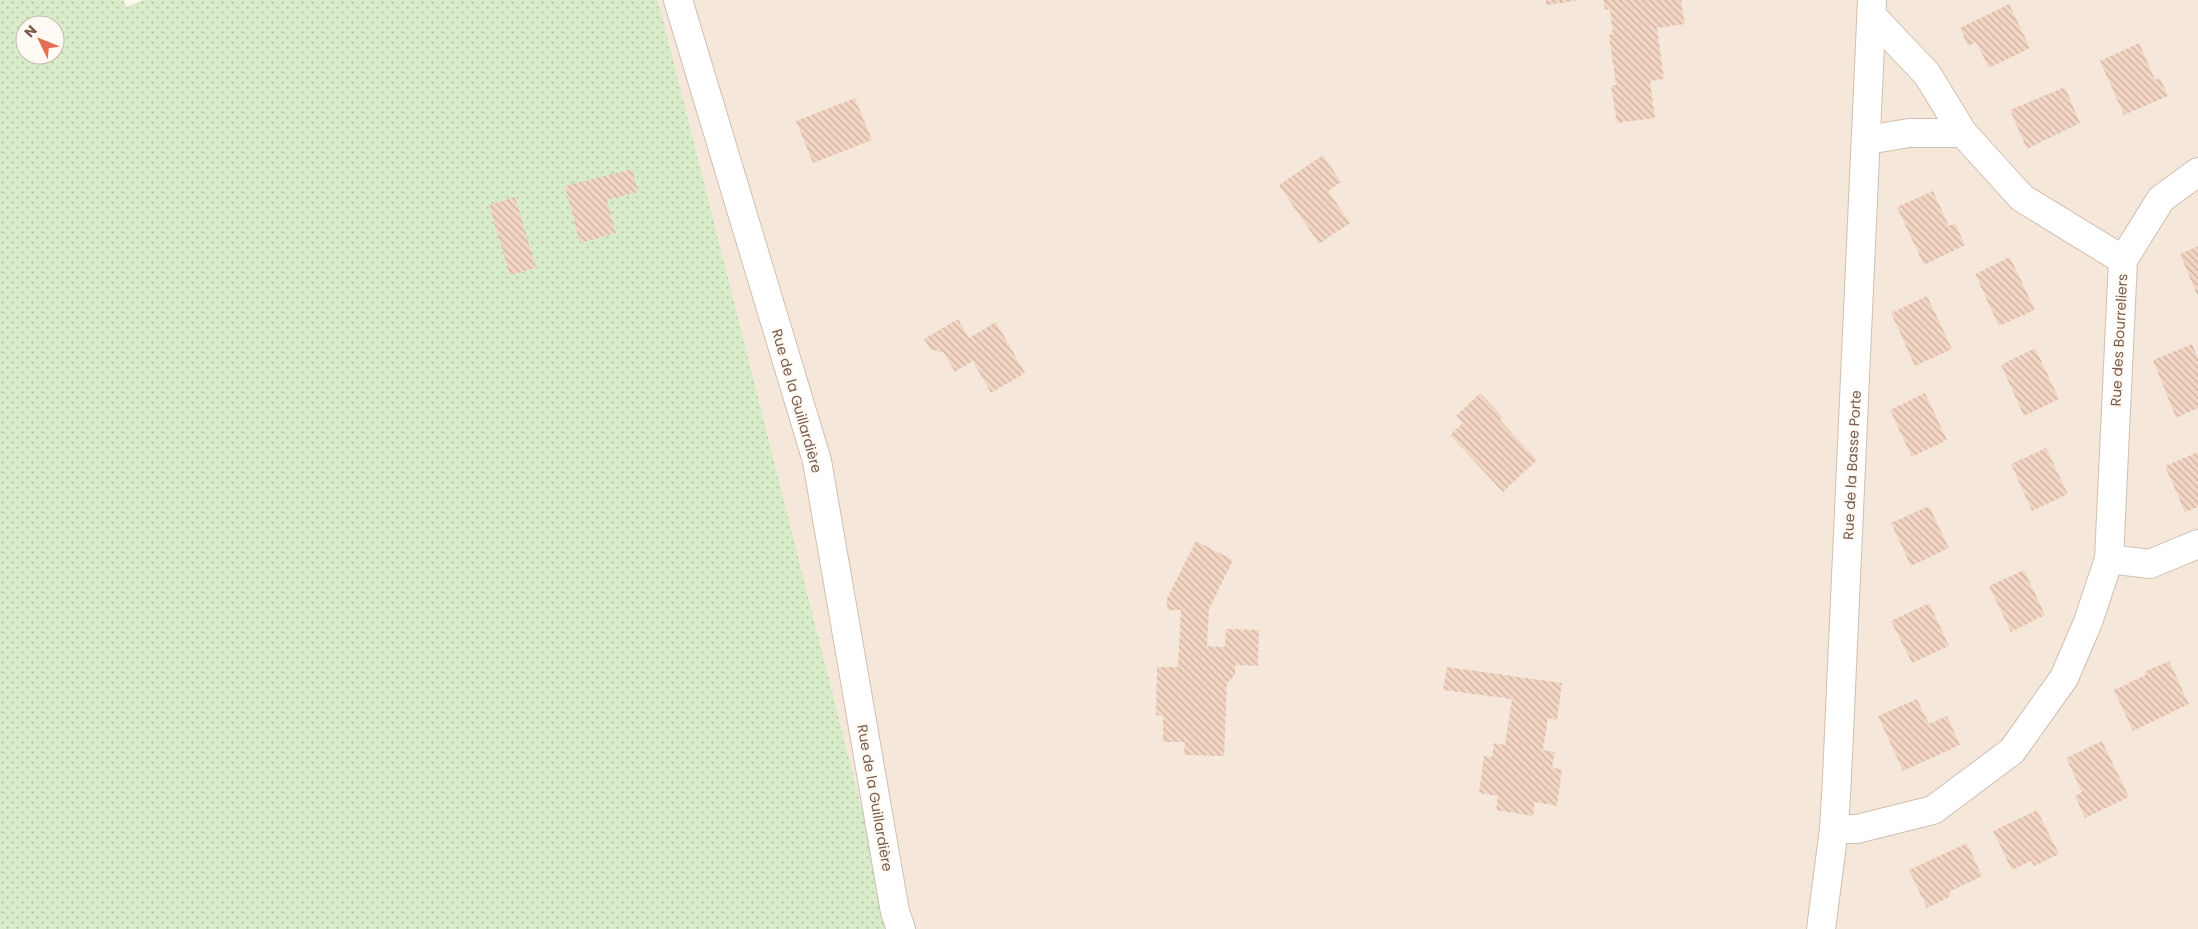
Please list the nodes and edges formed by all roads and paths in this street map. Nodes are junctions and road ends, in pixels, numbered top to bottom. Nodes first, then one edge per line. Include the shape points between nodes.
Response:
1 (678, 0) edge
2 (1873, 9) edge
3 (1963, 133) junction
4 (1867, 140) junction
5 (2198, 172) edge
6 (2123, 260) junction
7 (2198, 544) edge
8 (2109, 560) junction
9 (1834, 829) junction
10 (901, 929) edge
11 (1822, 929) edge

1 - 10 street, Rue de la Guillardière via 816,461 895,912
2 - 3 street, Rue des Bourreliers via 1927,74
2 - 4 street, Rue de la Basse Porte
3 - 4 street via 1909,132
3 - 6 street, Rue des Bourreliers via 2022,198
4 - 9 street, Rue de la Basse Porte
5 - 6 street via 2161,199
6 - 8 street, Rue des Bourreliers
7 - 8 street via 2150,564
8 - 9 street, Rue des Bourreliers via 2064,678 2012,751 1933,810 1857,829
9 - 11 street, Rue de la Basse Porte

